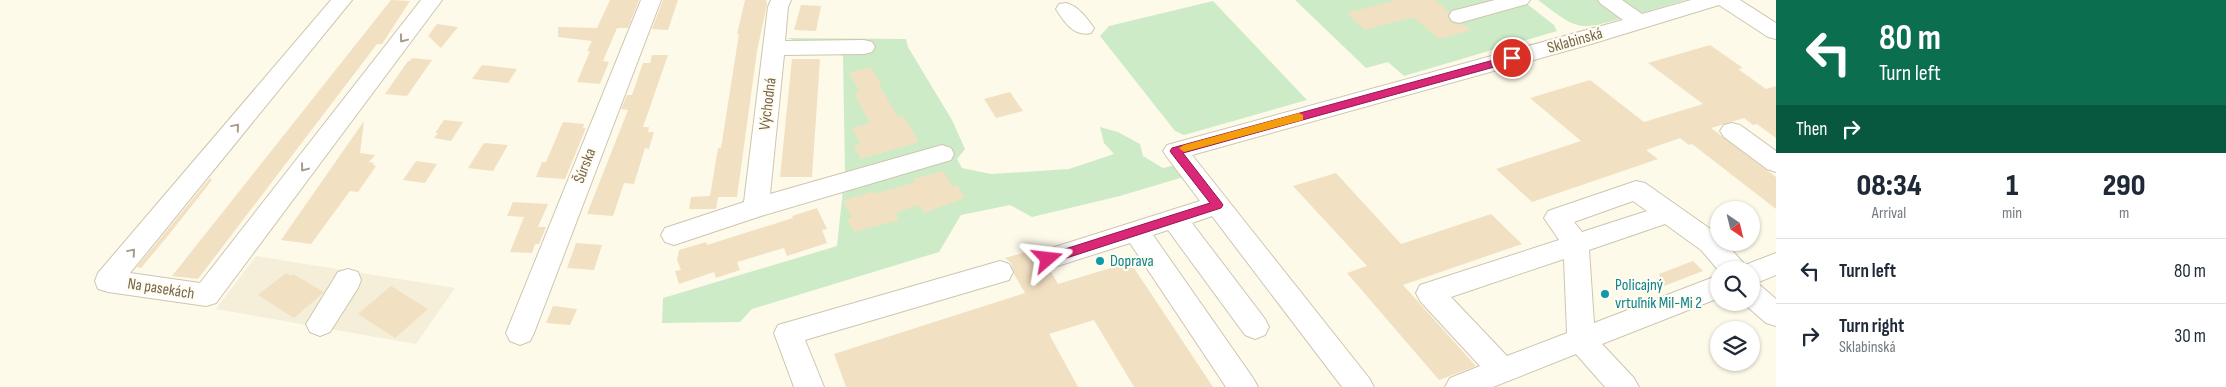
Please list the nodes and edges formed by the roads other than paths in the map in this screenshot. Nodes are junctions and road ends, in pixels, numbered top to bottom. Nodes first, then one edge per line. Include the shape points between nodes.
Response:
1 (342, 0) edge
2 (432, 0) edge
3 (651, 0) edge
4 (780, 0) edge
5 (1520, 0) edge
6 (1608, 0) edge
7 (1713, 0) edge
8 (1725, 0) edge
9 (1066, 9) dead end
10 (1459, 16) dead end
11 (1639, 22) junction
12 (1083, 28) dead end
13 (1776, 32) edge
14 (864, 47) dead end
15 (774, 48) junction
16 (1732, 131) dead end
17 (942, 154) dead end
18 (1776, 163) edge
19 (1217, 205) junction
20 (756, 208) junction
21 (1175, 220) junction
22 (1136, 232) junction
23 (674, 235) dead end
24 (1576, 244) junction
25 (1048, 259) dead end
26 (1726, 261) edge
27 (1776, 264) edge
28 (1760, 270) edge
29 (1000, 272) dead end
30 (348, 280) dead end
31 (1710, 290) edge
32 (1760, 302) edge
33 (1776, 316) edge
34 (320, 324) dead end
35 (1255, 327) dead end
36 (520, 333) dead end
37 (1581, 341) junction
38 (1502, 372) junction
39 (1618, 375) edge
40 (809, 387) edge
41 (1243, 387) edge
42 (1359, 387) edge
43 (1460, 387) edge

2 -> 1 street, Na pasekách via 206,295 108,280
3 - 36 street, Šúrska
4 - 15 street, Východná
5 - 10 street
6 - 11 street
7 - 11 street, Sklabinská
8 - 13 street
9 - 12 street
11 - 19 street, Sklabinská via 1176,151
14 - 15 street
15 - 20 street, Východná
16 - 18 street
17 - 20 street
19 - 21 street
19 - 42 street
20 - 23 street
21 - 22 street
21 - 35 street
22 - 25 street
22 - 41 street
24 - 26 street via 1669,213 1710,243
24 - 37 street
24 - 38 street via 1430,293
27 - 28 street
29 - 40 street via 788,333
30 - 34 street
31 - 37 street
32 - 33 street
37 - 38 street
37 - 39 street
38 - 43 street

